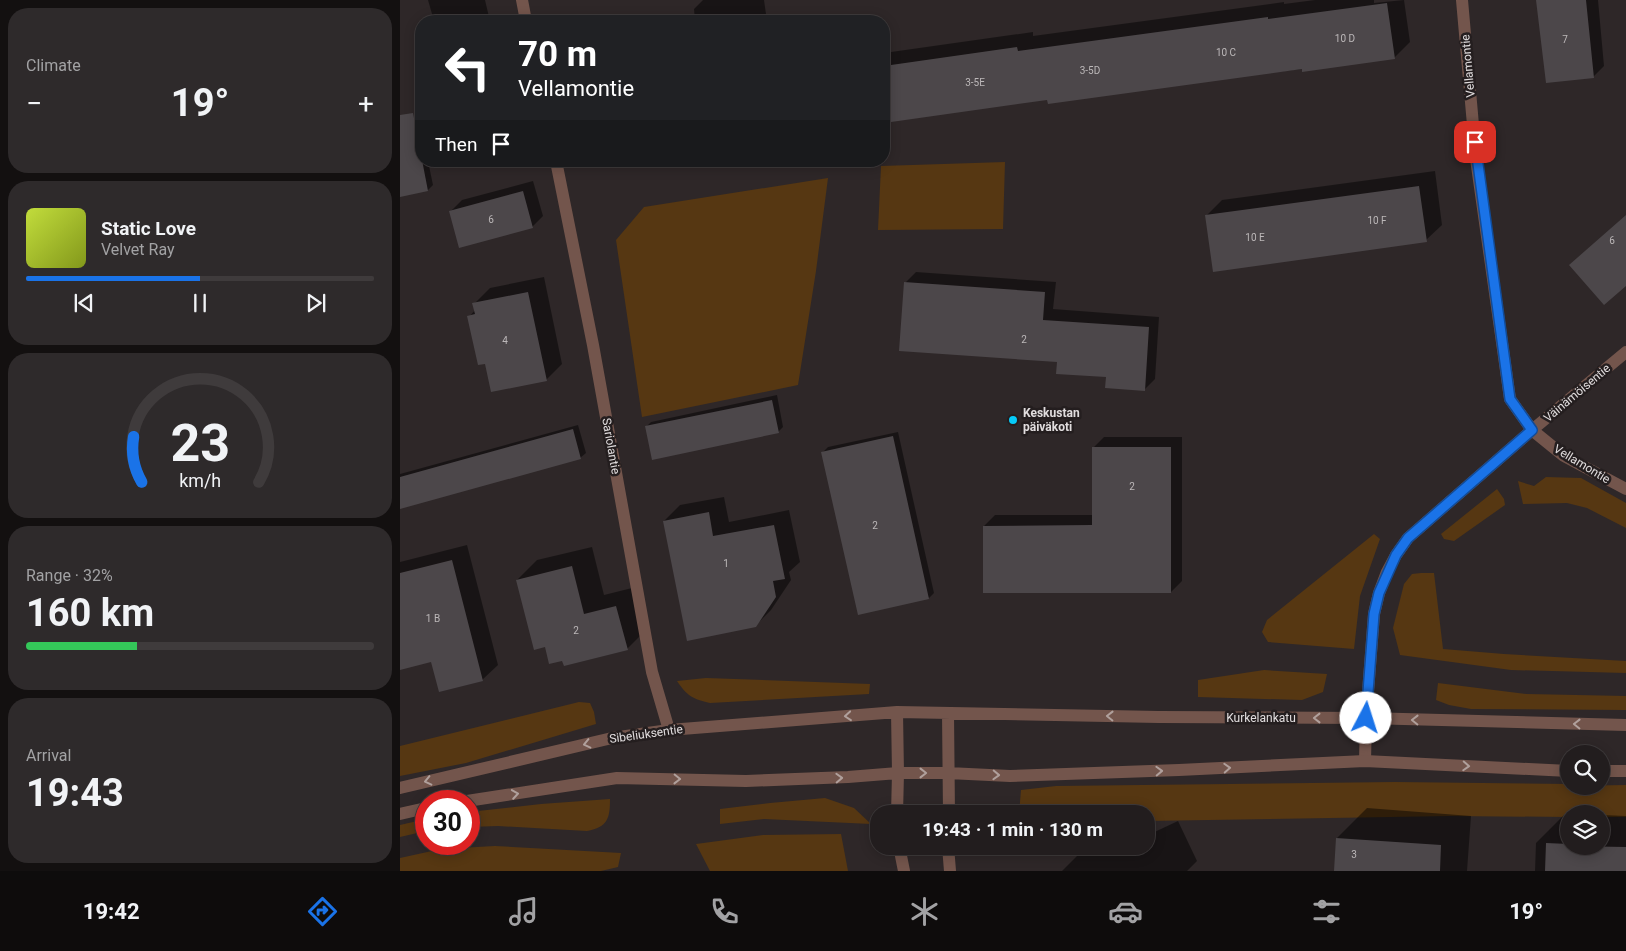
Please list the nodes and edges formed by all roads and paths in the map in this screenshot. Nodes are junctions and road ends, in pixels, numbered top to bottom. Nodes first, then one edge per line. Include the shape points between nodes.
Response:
1 (522, 0) edge
2 (1462, 0) edge
3 (525, 15) edge
4 (557, 167) edge
5 (1626, 352) edge
6 (1532, 430) junction
7 (1626, 489) edge
8 (897, 712) junction
9 (948, 713) junction
10 (1366, 718) junction
11 (1626, 725) edge
12 (669, 730) junction
13 (1365, 761) junction
14 (1560, 771) edge
15 (1610, 771) edge
16 (1626, 771) edge
17 (898, 773) junction
18 (948, 773) junction
19 (400, 788) edge
20 (480, 799) edge
21 (898, 805) edge
22 (949, 805) edge
23 (415, 811) edge
24 (400, 814) edge
25 (901, 855) edge
26 (949, 855) edge
27 (904, 871) edge
28 (950, 871) edge

1 - 3 street
2 - 6 street, Vellamontie via 1476,159 1510,399
4 - 12 street, Sariolantie via 652,672
5 - 6 street, Väinämöisentie
6 - 7 street, Vellamontie via 1564,456
6 - 10 street, Väinämöisentie via 1408,538 1396,555 1379,593 1374,614
8 - 9 street, Kurkelankatu
8 -> 12 street, Sibeliuksentie
8 - 17 street
10 -> 9 street, Kurkelankatu
9 - 18 street
11 -> 10 street, Kurkelankatu
10 - 13 street, Väinämöisentie
12 -> 19 street, Sibeliuksentie via 612,738
13 -> 14 street
18 -> 13 street via 1020,775
15 - 16 street
17 -> 18 street
20 -> 17 street via 617,778 746,781
17 - 21 street
18 - 22 street
23 - 24 street
25 - 27 street
26 - 28 street

